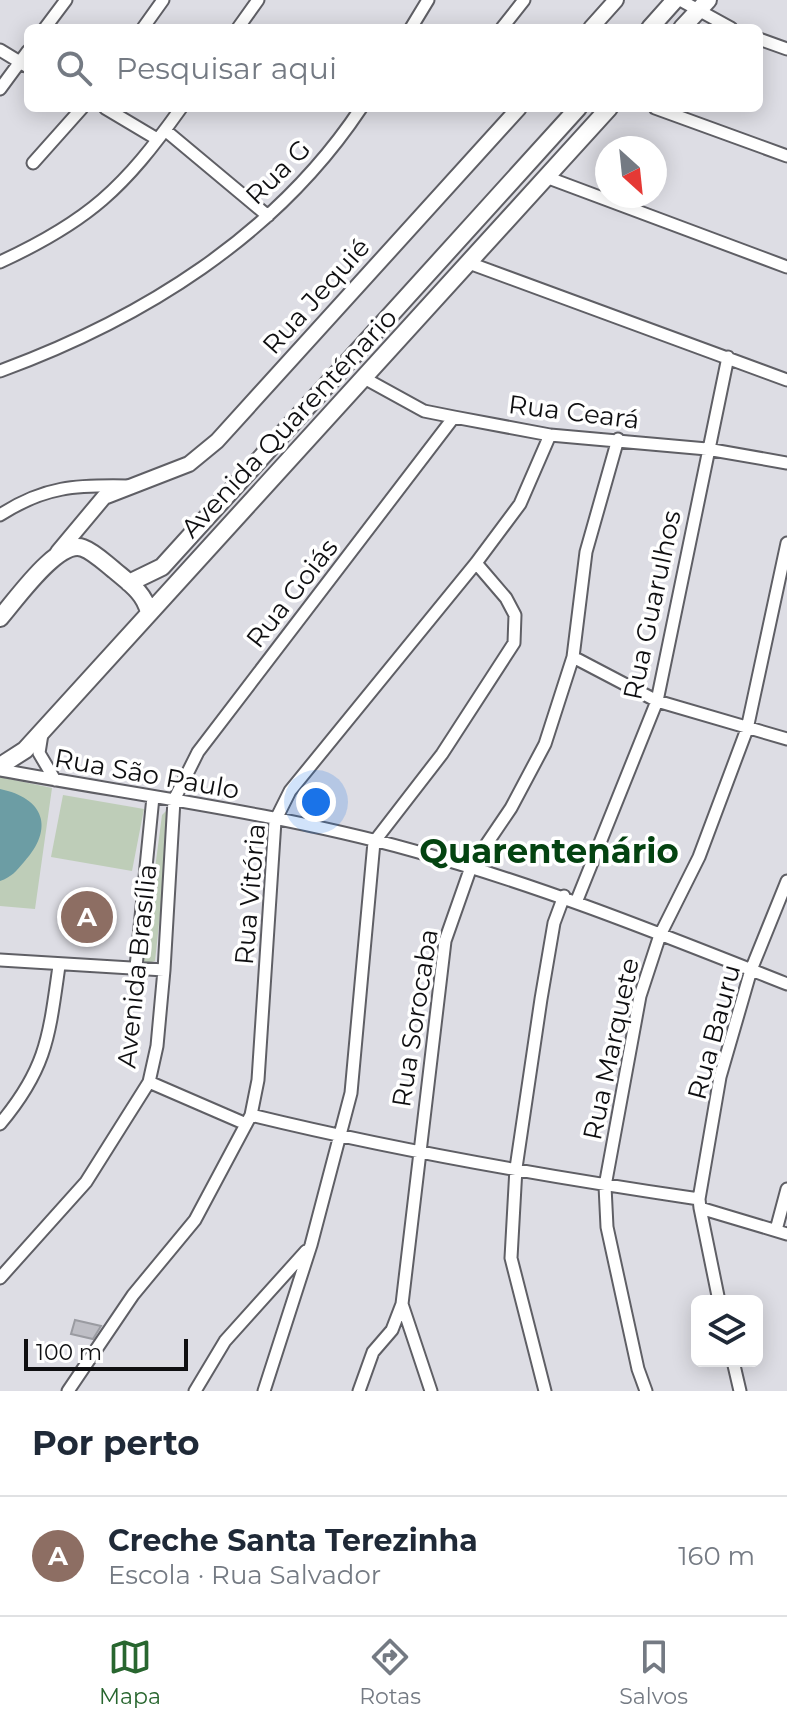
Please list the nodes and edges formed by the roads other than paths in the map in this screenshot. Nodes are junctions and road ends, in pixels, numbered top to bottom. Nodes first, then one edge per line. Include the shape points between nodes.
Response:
1 (66, 0) edge
2 (163, 0) edge
3 (258, 0) edge
4 (428, 0) edge
5 (524, 0) edge
6 (616, 0) edge
7 (678, 0) edge
8 (703, 5) edge
9 (48, 24) edge
10 (146, 24) edge
11 (241, 24) edge
12 (413, 24) edge
13 (505, 24) edge
14 (595, 24) edge
15 (654, 24) edge
16 (686, 24) edge
17 (726, 24) edge
18 (763, 40) edge
19 (787, 49) edge
20 (0, 50) edge
21 (24, 64) edge
22 (0, 89) edge
23 (78, 112) edge
24 (113, 112) edge
25 (178, 112) edge
26 (358, 112) edge
27 (515, 112) edge
28 (574, 112) edge
29 (605, 112) edge
30 (666, 112) edge
31 (161, 135) junction
32 (787, 156) edge
33 (33, 163) dead end
34 (546, 177) junction
35 (268, 216) junction
36 (0, 262) edge
37 (469, 263) junction
38 (787, 267) edge
39 (728, 357) junction
40 (0, 371) edge
41 (364, 378) junction
42 (787, 380) edge
43 (454, 417) junction
44 (550, 435) junction
45 (618, 439) junction
46 (707, 449) junction
47 (787, 463) edge
48 (128, 486) junction
49 (0, 515) edge
50 (787, 543) edge
51 (58, 552) junction
52 (476, 563) junction
53 (129, 583) junction
54 (149, 613) junction
55 (0, 618) edge
56 (573, 657) junction
57 (657, 701) junction
58 (44, 727) junction
59 (747, 729) junction
60 (787, 739) edge
61 (0, 768) edge
62 (55, 780) junction
63 (153, 797) junction
64 (174, 800) junction
65 (275, 821) junction
66 (374, 842) junction
67 (471, 867) junction
68 (787, 881) edge
69 (564, 896) junction
70 (577, 900) junction
71 (660, 935) junction
72 (0, 960) edge
73 (59, 966) junction
74 (136, 967) junction
75 (164, 970) junction
76 (751, 970) junction
77 (787, 984) edge
78 (149, 1082) junction
79 (248, 1119) junction
80 (0, 1124) edge
81 (338, 1134) junction
82 (418, 1150) junction
83 (516, 1168) junction
84 (605, 1186) junction
85 (787, 1189) edge
86 (700, 1204) junction
87 (781, 1232) edge
88 (311, 1245) junction
89 (0, 1278) edge
90 (718, 1295) edge
91 (402, 1304) junction
92 (734, 1367) edge
93 (68, 1391) edge
94 (195, 1391) edge
95 (264, 1391) edge
96 (359, 1391) edge
97 (431, 1391) edge
98 (545, 1391) edge
99 (646, 1391) edge
100 (740, 1391) edge

1 - 9 street
2 - 10 street
3 - 11 street
4 - 12 street
5 - 13 street
6 - 14 street
7 - 8 street
7 - 15 main road
8 - 16 main road
8 - 17 street
18 - 19 street
20 - 21 street
21 - 22 street
23 - 33 street
24 - 31 street
25 - 31 street
26 - 35 street, Rua G via 337,143
27 - 48 street, Rua Jequié via 217,441 189,464
28 - 53 main road via 162,567
29 - 34 main road, Avenida Quarenténario
30 - 32 street
31 - 35 street
31 - 36 street via 90,213
34 - 37 main road, Avenida Quarenténario
34 - 38 street
35 - 40 street, Rua G via 177,287 51,353
37 - 39 street
37 - 41 main road, Avenida Quarenténario
39 - 42 street
39 - 46 street, Rua Guarulhos
41 - 43 street, Rua Ceará via 424,411
41 - 54 main road, Avenida Quarenténario
43 - 44 street, Rua Ceará
43 - 64 street, Rua Goiás via 209,736
44 - 45 street, Rua Ceará
44 - 52 street, Rua Vitória via 520,504
45 - 46 street, Rua Ceará
45 - 56 street, Rua Sorocaba via 586,552
46 - 47 street, Rua Ceará
46 - 57 street, Rua Guarulhos
48 - 49 street via 52,489
48 - 51 street, Rua Jequié via 93,506
50 - 59 street, Rua Marquete
51 - 53 main road via 82,548
51 - 55 main road
52 - 65 street, Rua Vitória via 290,791
52 - 66 street via 515,615 514,643 442,754
53 - 54 main road
54 - 58 main road, Avenida Quarenténario
56 - 57 street
56 - 67 street, Rua Sorocaba via 545,744
57 - 59 street
57 - 70 street, Rua Guarulhos
58 - 61 main road, Avenida Quarenténario
58 - 62 street via 39,753
59 - 60 street
59 - 71 street, Rua Marquete via 699,857
61 - 62 street, Rua São Paulo
62 - 63 street, Rua São Paulo
63 - 64 street, Rua São Paulo
63 - 74 street, Avenida Brasília
64 - 65 street, Rua São Paulo
64 - 75 street, Avenida Brasília
65 - 66 street, Rua São Paulo
65 - 79 street, Rua Vitória via 258,1080
66 - 67 street, Rua São Paulo
66 - 81 street, Rua Sorocaba via 351,1093
67 - 69 street, Rua São Paulo
67 - 82 street, Rua Sorocaba via 445,941
68 - 76 street, Rua Bauru
69 - 70 street, Rua São Paulo
69 - 83 street via 551,938
70 - 71 street, Rua São Paulo
71 - 76 street, Rua São Paulo
71 - 84 street, Rua Marquete via 640,996
72 - 73 street
73 - 74 street
73 - 80 street via 39,1069
74 - 75 street
75 - 78 street, Avenida Brasília
76 - 77 street, Rua São Paulo
76 - 86 street, Rua Bauru via 720,1077
78 - 79 street
78 - 89 street, Avenida Brasília via 86,1182
79 - 81 street
79 - 93 street, Rua Vitória via 195,1220 133,1295
81 - 82 street
81 - 88 street, Rua Sorocaba
82 - 83 street
82 - 91 street, Rua Sorocaba
83 - 84 street
83 - 98 street via 511,1258
84 - 86 street
84 - 99 street, Rua Marquete via 607,1227
85 - 87 street
86 - 87 street
86 - 90 street, Rua Bauru
88 - 94 street via 225,1341
88 - 95 street, Rua Sorocaba
91 - 96 street via 392,1330 373,1352
91 - 97 street, Rua Sorocaba
92 - 100 street

